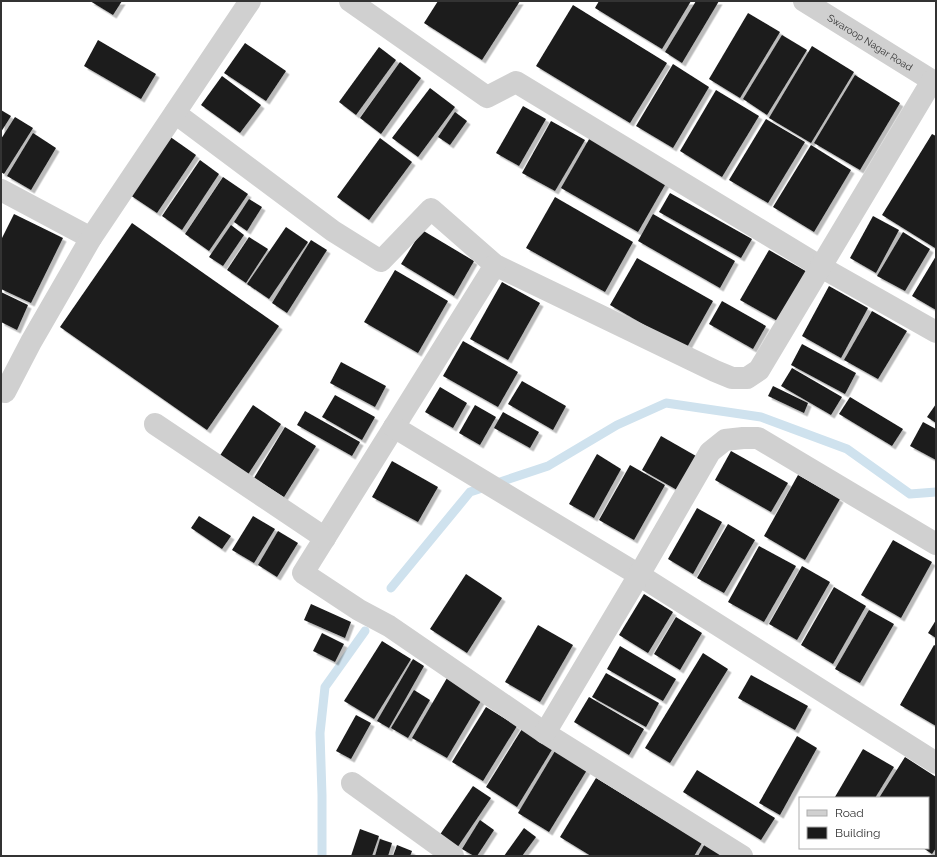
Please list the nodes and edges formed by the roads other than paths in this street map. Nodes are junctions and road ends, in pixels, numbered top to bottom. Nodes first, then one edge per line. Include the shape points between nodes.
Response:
1 (250, 1) edge
2 (350, 1) edge
3 (804, 1) edge
4 (934, 82) edge
5 (176, 112) junction
6 (1, 190) edge
7 (91, 238) junction
8 (495, 265) junction
9 (821, 267) junction
10 (936, 332) edge
11 (2, 394) edge
12 (155, 424) dead end
13 (394, 427) junction
14 (325, 538) junction
15 (936, 544) edge
16 (639, 575) junction
17 (545, 733) junction
18 (936, 763) edge
19 (352, 783) dead end
20 (453, 856) edge
21 (742, 856) edge

1 - 5 street
2 - 9 street via 487,97 516,82
3 - 4 street, Swaroop Nagar Road
4 - 9 street
5 - 7 street
5 - 8 street via 333,231 381,262 431,209
6 - 7 street
7 - 11 street
8 - 9 street via 732,378 747,378 760,370
8 - 13 street
9 - 10 street
12 - 14 street
13 - 14 street
13 - 16 street
14 - 17 street via 303,573 359,610 389,626
15 - 16 street via 758,438 743,438 725,440 710,452
16 - 17 street
16 - 18 street
17 - 21 street
19 - 20 street

